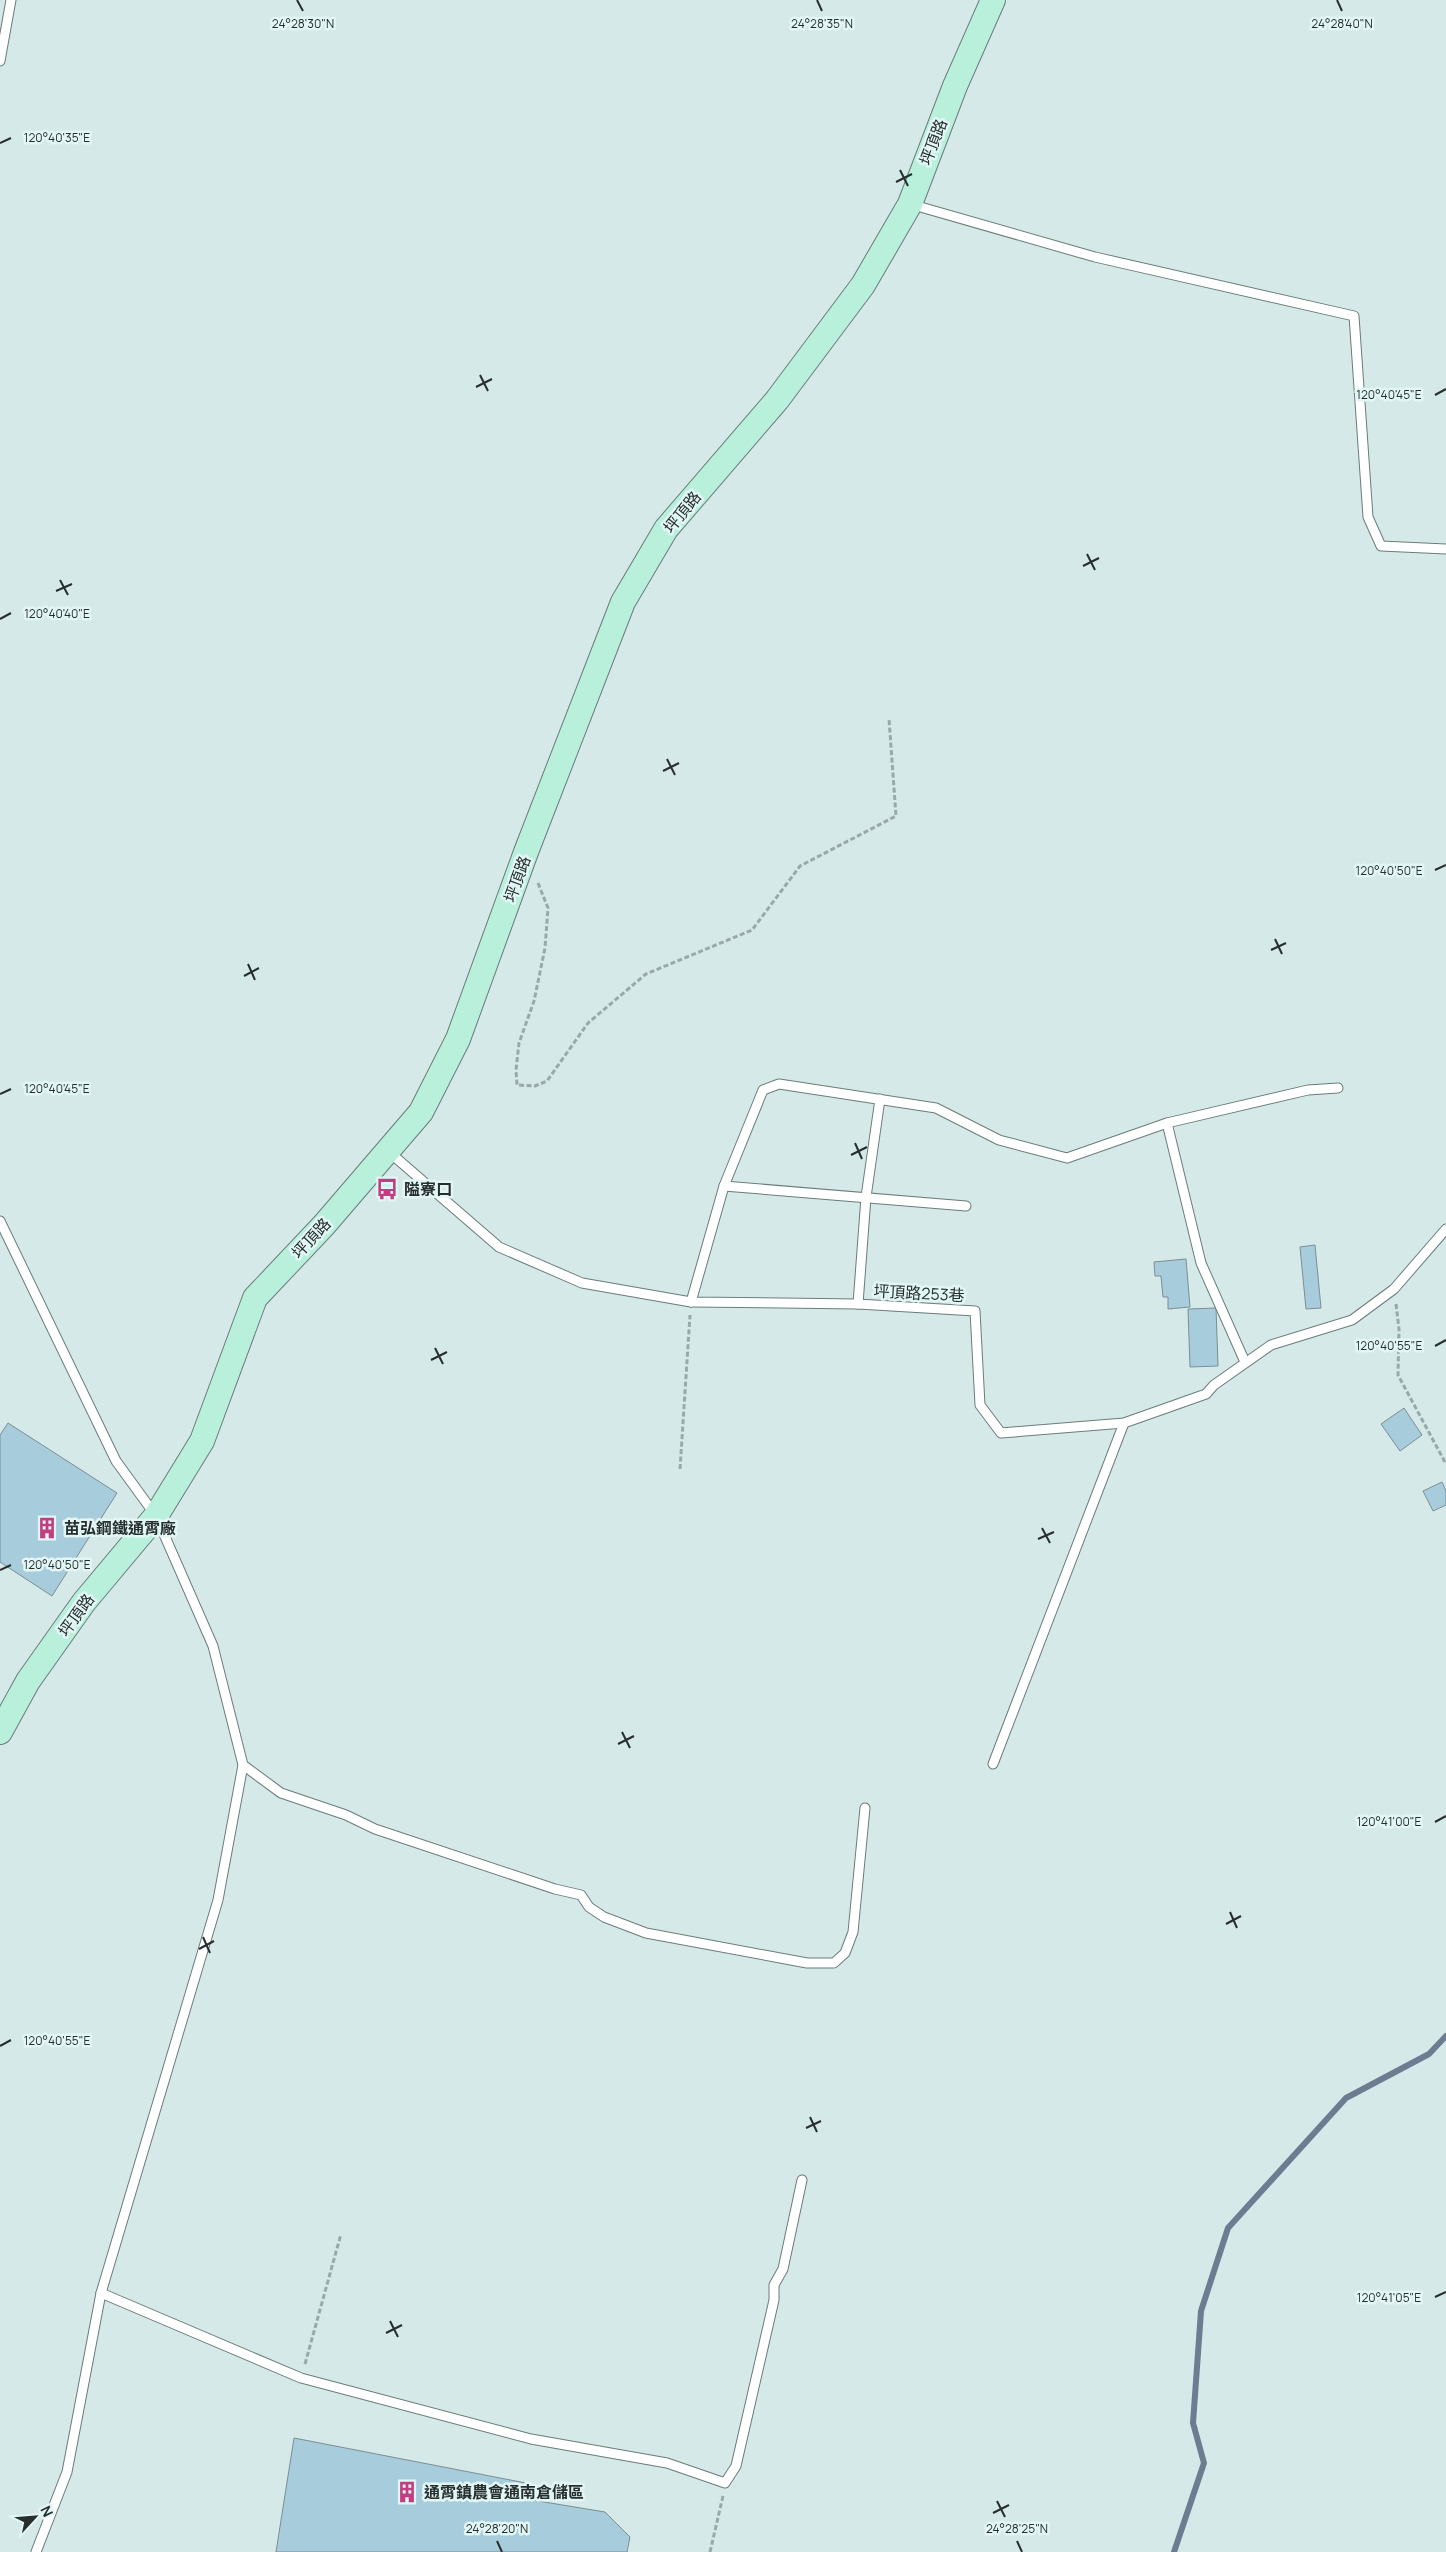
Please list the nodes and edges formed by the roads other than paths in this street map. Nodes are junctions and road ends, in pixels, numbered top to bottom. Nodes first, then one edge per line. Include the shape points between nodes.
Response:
1 (11, 0) edge
2 (994, 0) edge
3 (0, 61) edge
4 (910, 204) junction
5 (1446, 549) edge
6 (1338, 1088) dead end
7 (880, 1099) junction
8 (1167, 1123) junction
9 (388, 1151) junction
10 (724, 1186) junction
11 (866, 1197) junction
12 (966, 1206) dead end
13 (0, 1220) edge
14 (1446, 1229) edge
15 (691, 1302) junction
16 (858, 1304) junction
17 (1245, 1362) junction
18 (1124, 1424) junction
19 (156, 1516) junction
20 (0, 1732) edge
21 (993, 1764) dead end
22 (243, 1765) junction
23 (864, 1808) dead end
24 (802, 2180) dead end
25 (101, 2293) junction
26 (36, 2552) edge

1 - 3 lane
2 - 4 street, 坪頂路 via 954,86
4 - 5 lane via 1095,257 1354,316 1368,517 1381,546
4 - 9 street, 坪頂路 via 864,285 777,400 666,529 623,602 458,1039 421,1112
6 - 8 lane via 1308,1090
7 - 8 lane via 936,1108 999,1140 1067,1158
7 - 10 lane via 778,1084 763,1090
7 - 11 lane
8 - 17 lane via 1201,1263
9 - 15 lane, 坪頂路253巷 via 499,1247 582,1283
9 - 19 street, 坪頂路 via 255,1298 202,1441
10 - 11 lane
10 - 15 lane
11 - 12 lane
11 - 16 lane
13 - 19 lane via 116,1461
14 - 17 lane, 坪頂路253巷 via 1394,1289 1352,1320 1271,1345
15 - 16 lane, 坪頂路253巷
16 - 18 lane, 坪頂路253巷 via 975,1311 980,1406 1001,1433
17 - 18 lane, 坪頂路253巷 via 1206,1394
18 - 21 lane
19 - 20 street, 坪頂路 via 84,1602 28,1681
19 - 22 lane via 213,1646
22 - 23 lane via 281,1793 445,1853 581,1895 589,1907 604,1916 646,1933 807,1964 834,1962 845,1953 850,1939
22 - 25 lane via 218,1900
24 - 25 lane via 782,2269 774,2285 774,2300 736,2466 725,2483 667,2463 531,2439 301,2378
25 - 26 lane via 67,2472

